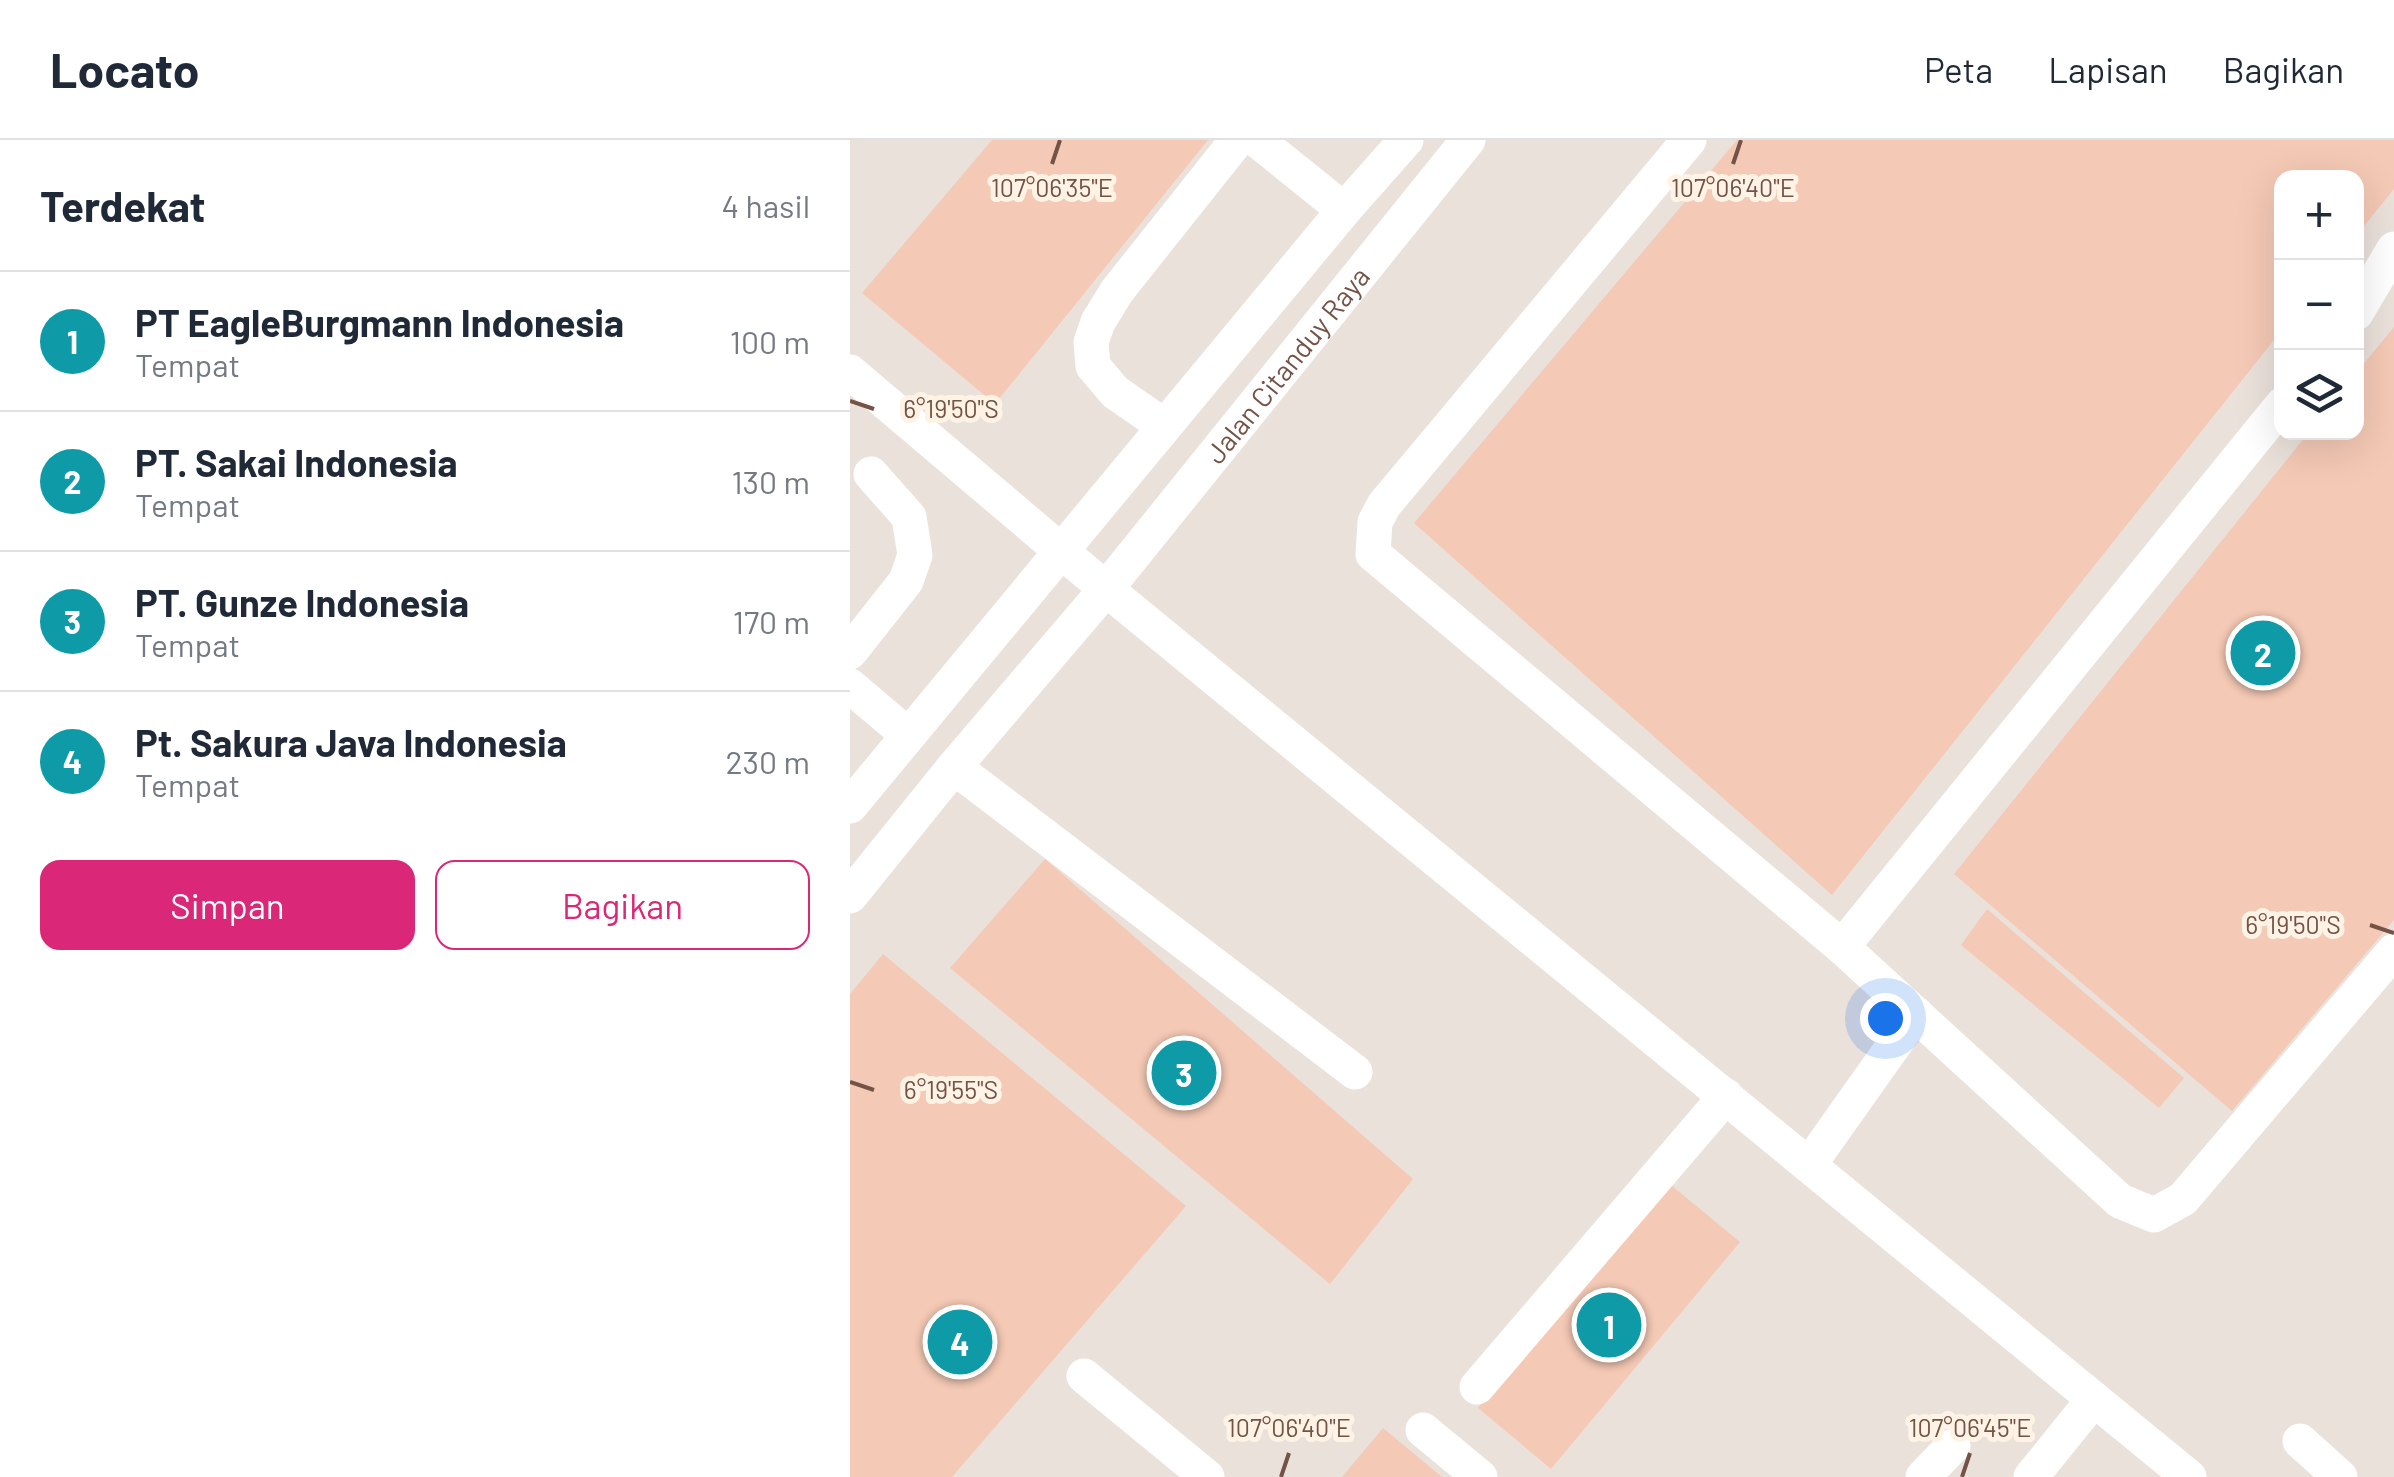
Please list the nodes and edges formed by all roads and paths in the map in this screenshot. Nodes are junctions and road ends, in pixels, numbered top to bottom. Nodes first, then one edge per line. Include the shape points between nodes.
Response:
1 (1237, 140) edge
2 (1257, 140) edge
3 (1406, 140) edge
4 (1468, 140) edge
5 (1689, 140) edge
6 (1344, 210) junction
7 (2394, 250) edge
8 (2364, 300) edge
9 (850, 372) edge
10 (2274, 416) edge
11 (1164, 426) junction
12 (870, 474) dead end
13 (1060, 550) junction
14 (1106, 589) junction
15 (850, 652) edge
16 (850, 686) edge
17 (908, 735) junction
18 (954, 767) junction
19 (850, 806) edge
20 (850, 896) edge
21 (1842, 947) junction
22 (2394, 951) edge
23 (1916, 1014) junction
24 (1355, 1072) dead end
25 (1726, 1096) junction
26 (1809, 1165) junction
27 (1084, 1376) dead end
28 (1477, 1387) dead end
29 (2094, 1399) junction
30 (1422, 1430) dead end
31 (2300, 1442) dead end
32 (1954, 1446) dead end
33 (1207, 1477) edge
34 (1480, 1477) edge
35 (1923, 1477) edge
36 (2032, 1477) edge
37 (2189, 1477) edge
38 (2340, 1477) edge

1 - 11 street via 1117,290 1092,342 1093,366 1115,392
2 - 6 street
3 - 6 street, Jalan Citanduy Raya
4 - 14 street, Jalan Citanduy Raya
5 - 21 street via 1384,505 1375,522 1373,554
6 - 11 street, Jalan Citanduy Raya
7 - 8 street
9 - 13 street
10 - 21 street
11 - 13 street, Jalan Citanduy Raya
12 - 15 street via 909,517 915,555 906,581
13 - 14 street
13 - 17 street, Jalan Citanduy Raya
14 - 18 street, Jalan Citanduy Raya
14 - 25 street
16 - 17 street
17 - 19 street, Jalan Citanduy Raya
18 - 20 street, Jalan Citanduy Raya
18 - 24 street
21 - 23 street
22 - 23 street via 2182,1199 2154,1214 2120,1201
23 - 26 street
25 - 26 street
25 - 28 street
26 - 29 street
27 - 33 street
29 - 36 street
29 - 37 street
30 - 34 street
31 - 38 street
32 - 35 street

